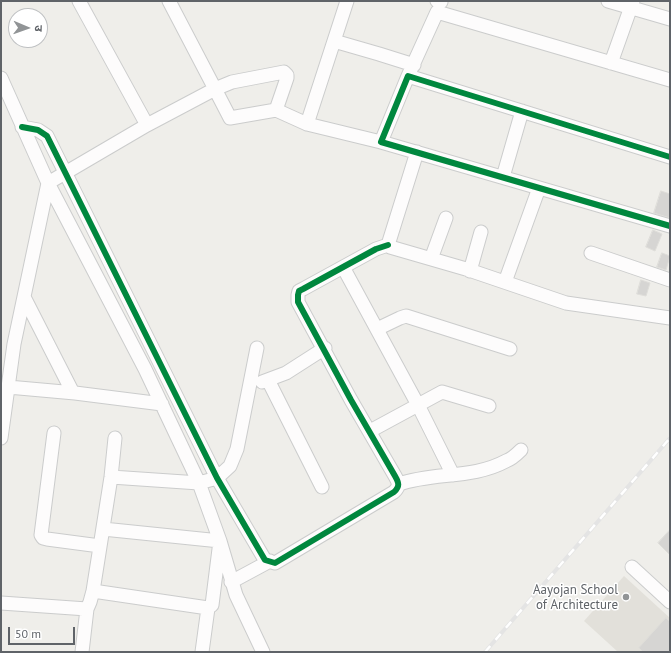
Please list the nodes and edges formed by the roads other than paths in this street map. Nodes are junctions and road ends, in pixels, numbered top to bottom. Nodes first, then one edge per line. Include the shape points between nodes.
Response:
1 (79, 1) edge
2 (169, 1) edge
3 (347, 1) edge
4 (608, 1) edge
5 (439, 4) edge
6 (632, 5) edge
7 (670, 19) edge
8 (334, 41) junction
9 (611, 64) junction
10 (411, 71) junction
11 (1, 78) edge
12 (670, 80) edge
13 (215, 89) junction
14 (4, 94) edge
15 (276, 110) junction
16 (522, 111) junction
17 (307, 124) junction
18 (147, 125) junction
19 (22, 127) junction
20 (381, 142) junction
21 (417, 152) junction
22 (670, 157) edge
23 (66, 172) junction
24 (502, 177) junction
25 (48, 183) junction
26 (539, 188) junction
27 (446, 218) dead end
28 (670, 226) edge
29 (481, 232) dead end
30 (388, 245) junction
31 (591, 253) dead end
32 (431, 259) junction
33 (343, 267) junction
34 (470, 271) junction
35 (670, 280) edge
36 (505, 282) junction
37 (24, 297) junction
38 (670, 318) edge
39 (377, 329) junction
40 (257, 348) dead end
41 (324, 348) junction
42 (510, 349) dead end
43 (8, 387) junction
44 (75, 393) junction
45 (162, 404) junction
46 (418, 405) junction
47 (489, 406) dead end
48 (370, 431) junction
49 (54, 433) dead end
50 (1, 438) edge
51 (115, 438) dead end
52 (521, 450) dead end
53 (453, 475) junction
54 (112, 477) junction
55 (217, 478) junction
56 (199, 483) junction
57 (399, 484) junction
58 (322, 487) dead end
59 (103, 529) junction
60 (220, 541) junction
61 (100, 546) junction
62 (270, 561) junction
63 (632, 567) dead end
64 (231, 582) junction
65 (93, 591) junction
66 (670, 602) edge
67 (1, 603) edge
68 (208, 608) junction
69 (87, 609) junction
70 (83, 652) edge
71 (202, 652) edge
72 (263, 652) edge

1 - 18 street
2 - 13 street
3 - 8 street
4 - 6 street
5 - 9 street
5 - 10 street
6 - 7 street
6 - 9 street
8 - 10 street via 379,54
8 - 17 street
9 - 12 street
10 - 16 street
10 - 20 street
11 - 14 street
13 - 15 street via 230,118
13 - 15 street via 232,82 284,72 287,78
13 - 18 street
14 - 19 street
15 - 17 street
16 - 22 street
16 - 24 street
17 - 20 street
18 - 23 street
19 - 23 street via 38,130 47,136
19 - 25 street
20 - 21 street
21 - 24 street
21 - 30 street
23 - 25 street
23 - 55 street
24 - 26 street
25 - 37 street
25 - 45 street
26 - 28 street
26 - 36 street
27 - 32 street
29 - 34 street
30 - 32 street
30 - 33 street
31 - 35 street
32 - 34 street
33 - 39 street
33 - 41 street via 299,291 298,295 298,302
34 - 36 street
36 - 38 street via 566,303
37 - 43 street
37 - 44 street
39 - 42 street via 406,316
39 - 46 street
40 - 55 street via 238,449 230,466
41 - 48 street
41 - 58 street via 286,373 265,381
43 - 44 street
43 - 50 street
44 - 45 street
45 - 56 street
46 - 47 street via 442,392
46 - 48 street
46 - 53 street
48 - 57 street
49 - 61 street via 41,535 43,538
51 - 54 street
52 - 53 street via 506,461 475,472
53 - 57 street
54 - 56 street
54 - 59 street
55 - 56 street
55 - 62 street via 265,560
56 - 60 street
57 - 62 street via 394,492 275,563
59 - 60 street
59 - 61 street
60 - 64 street
60 - 68 street via 212,605
61 - 65 street
62 - 64 street
63 - 66 street
64 - 72 street
65 - 68 street
65 - 69 street
67 - 69 street
68 - 71 street
69 - 70 street

